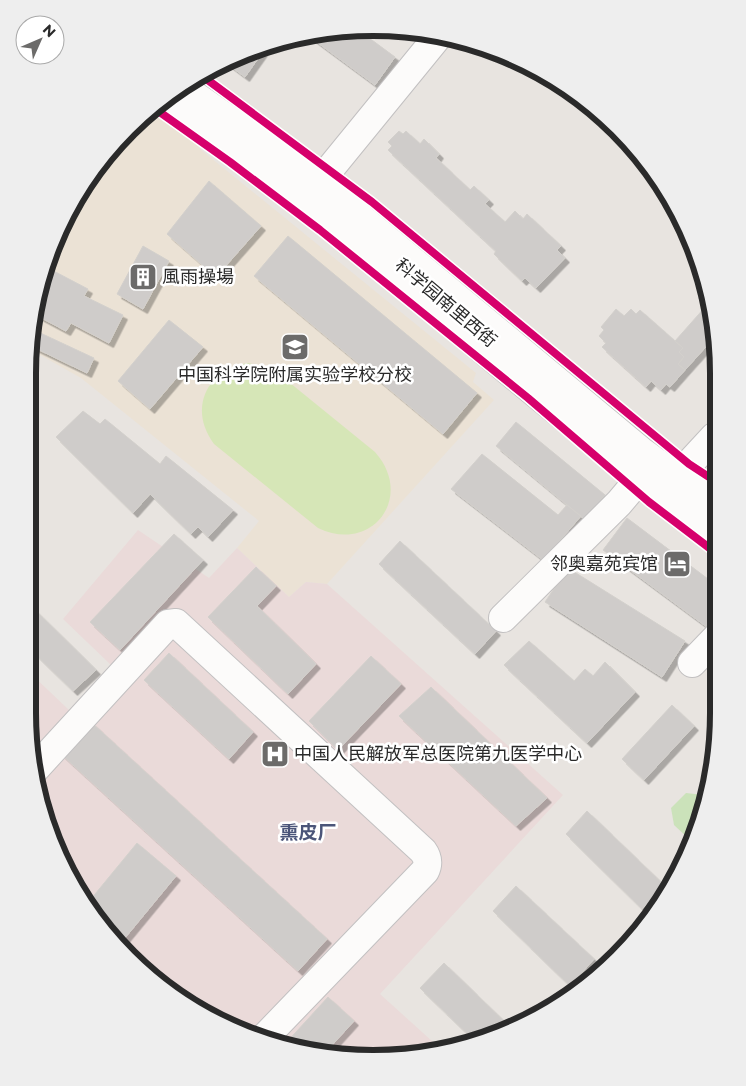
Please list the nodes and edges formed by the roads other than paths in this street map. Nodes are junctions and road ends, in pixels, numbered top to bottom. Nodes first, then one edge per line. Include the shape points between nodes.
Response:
1 (433, 42) edge
2 (187, 92) edge
3 (178, 99) edge
4 (170, 104) edge
5 (311, 192) junction
6 (710, 440) edge
7 (658, 478) junction
8 (710, 503) edge
9 (710, 516) edge
10 (710, 528) edge
11 (503, 618) dead end
12 (710, 644) edge
13 (692, 663) dead end
14 (40, 763) edge
15 (269, 1033) edge

1 - 5 street
2 - 5 street
3 - 5 street, 科学园南里西街
4 - 5 street
5 - 7 street, 科学园南里西街
6 - 7 street
7 - 8 street
7 - 9 street, 科学园南里西街
7 - 10 street
7 - 11 street via 619,503
12 - 13 street
14 - 15 street via 168,624 176,623 423,851 427,857 426,870

